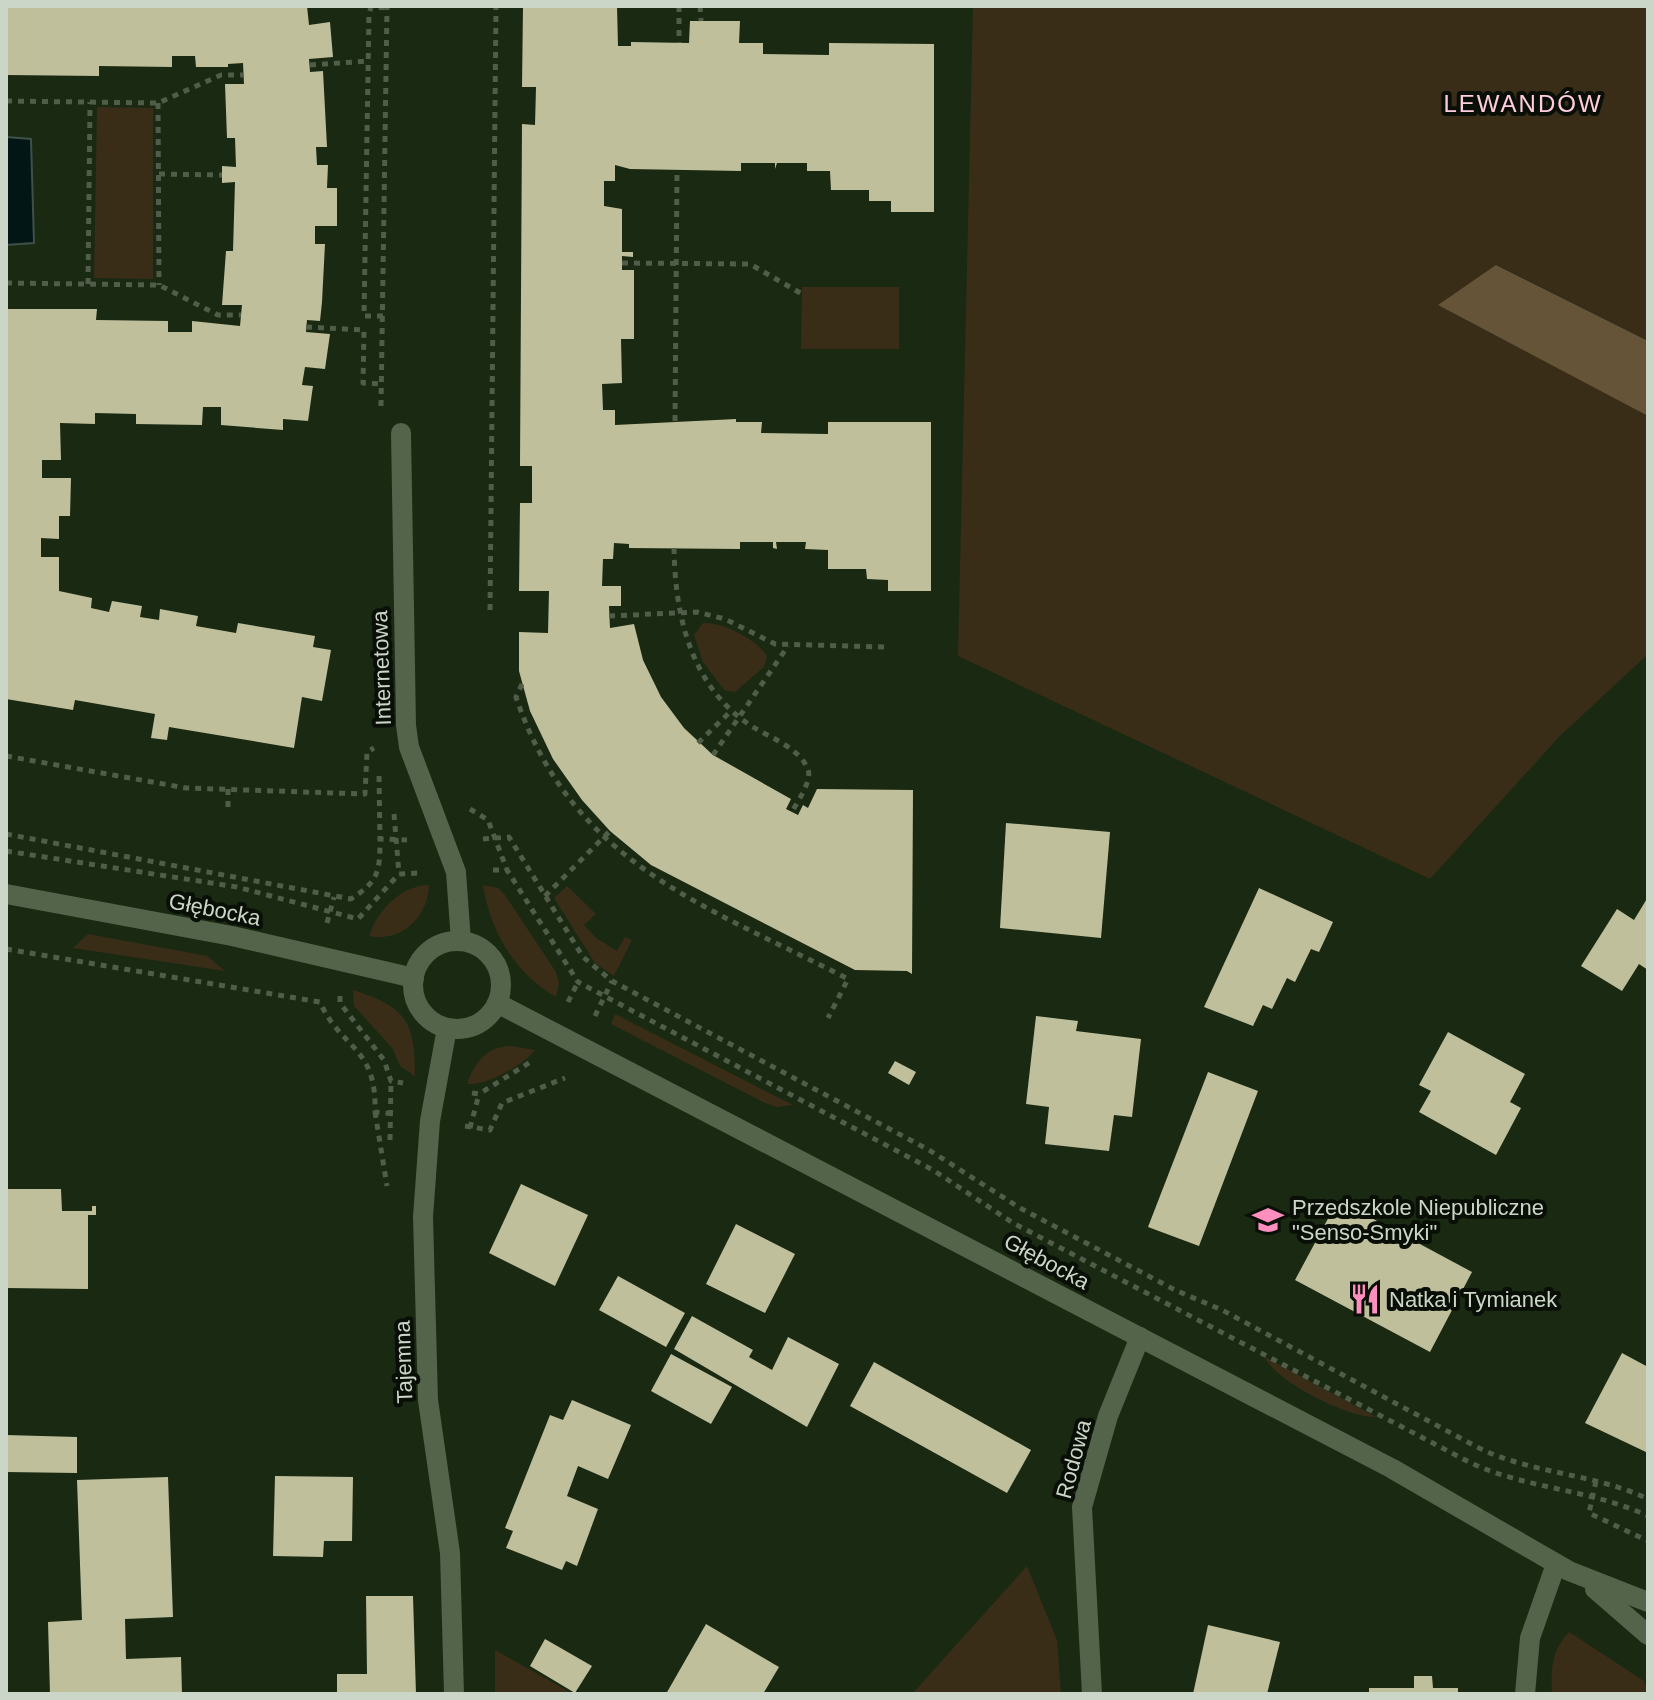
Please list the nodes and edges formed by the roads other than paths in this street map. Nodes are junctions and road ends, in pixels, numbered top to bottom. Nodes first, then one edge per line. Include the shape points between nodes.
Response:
1 (401, 433) dead end
2 (6, 894) edge
3 (461, 941) junction
4 (414, 978) junction
5 (497, 1003) junction
6 (447, 1028) junction
7 (1140, 1337) junction
8 (1563, 1568) junction
9 (1648, 1602) edge
10 (1648, 1635) edge
11 (454, 1694) edge
12 (1092, 1694) edge
13 (1525, 1694) edge

1 - 3 street, Internetowa via 406,725 409,747 456,872
2 - 4 street, Głębocka via 232,936
3 - 4 street via 430,950
3 - 5 street via 481,948 495,963 500,982
4 - 6 street via 417,1004
5 - 6 street via 476,1024
5 - 7 street, Głębocka
6 - 11 street, Tajemna via 430,1121 423,1217 428,1400 450,1553
7 - 8 street, Głębocka via 1391,1468
7 - 12 street, Rodowa via 1108,1416 1082,1507
8 - 9 street, Głębocka
8 - 10 street, Głębocka
8 - 13 street via 1530,1638

